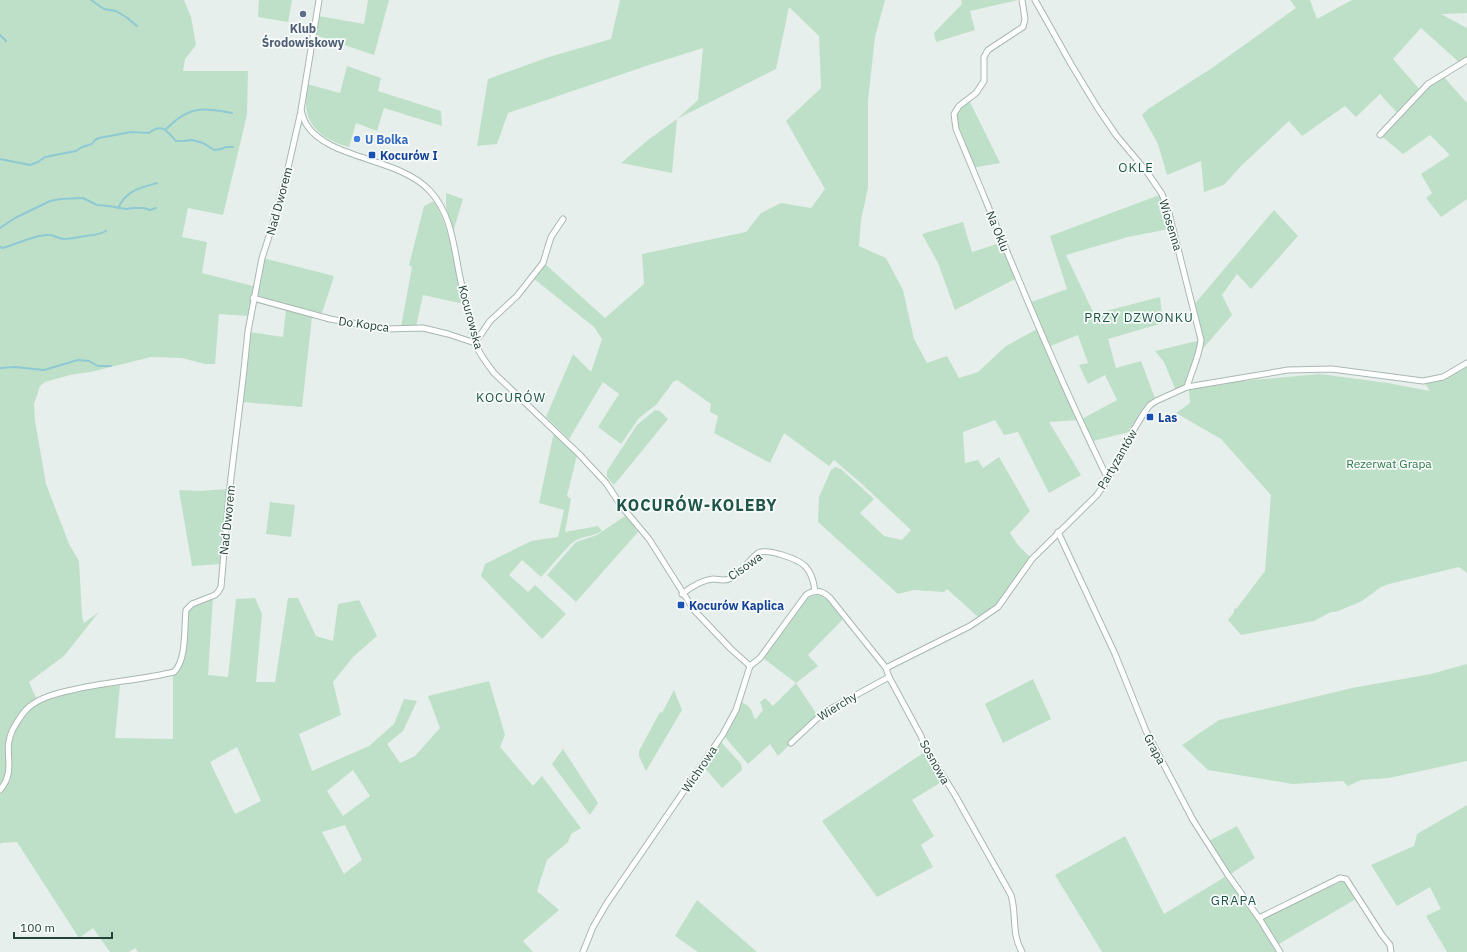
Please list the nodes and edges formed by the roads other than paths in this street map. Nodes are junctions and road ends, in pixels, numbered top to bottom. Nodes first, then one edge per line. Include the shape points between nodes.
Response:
1 (320, 0) edge
2 (1022, 0) edge
3 (1035, 0) edge
4 (1467, 60) edge
5 (301, 110) junction
6 (1380, 135) dead end
7 (563, 219) dead end
8 (253, 298) junction
9 (475, 343) junction
10 (1467, 363) edge
11 (1187, 387) junction
12 (1108, 479) junction
13 (1058, 532) junction
14 (815, 591) junction
15 (682, 594) junction
16 (750, 666) junction
17 (886, 668) junction
18 (889, 676) junction
19 (791, 743) dead end
20 (0, 790) edge
21 (1259, 918) junction
22 (583, 952) edge
23 (1022, 952) edge
24 (1280, 952) edge
25 (1391, 952) edge

1 - 5 street
2 - 12 street, Na Oklu via 1025,19 1023,27 988,50 984,57 982,86 959,106 954,114 954,121 1020,284
3 - 11 street, Wiosenna via 1097,107 1162,194 1201,340
4 - 6 street via 1428,84
5 - 8 street, Nad Dworem
5 - 9 street, Kocurowska via 313,133 329,144 409,175 438,200 453,239
7 - 9 street via 551,237 543,262 517,296 490,321
8 - 9 street, Do Kopca via 330,320 385,329 423,328
8 - 20 street, Nad Dworem via 229,494 221,587 218,592 192,604 186,610 182,653 179,668 174,672 92,685 39,700 29,707 9,739 10,773
9 - 15 street, Kocurowska via 494,373 606,483 649,539
10 - 11 street, Partyzantów via 1443,377 1423,382 1332,369 1288,370
11 - 12 street, Partyzantów via 1150,405
12 - 13 street, Partyzantów via 1097,495
13 - 17 street, Partyzantów via 1032,559 992,612 970,626
13 - 21 street, Grapa via 1115,654 1146,731 1193,820
14 - 15 street, Cisowa via 811,576 800,562 765,552 759,553 732,578 707,580
14 - 16 street, Wichrowa via 806,595 760,658
14 - 17 street, Sosnowa via 823,592 830,598
15 - 16 street, Kocurowska via 694,610
16 - 22 street, Wichrowa via 736,710 723,734 607,903 593,927
17 - 18 street, Sosnowa
18 - 19 street, Wierchy via 823,713
18 - 23 street, Sosnowa via 925,747 955,795 1010,895 1014,907 1015,934
21 - 24 street, Grapa
21 - 25 street via 1340,878 1346,879 1390,945

